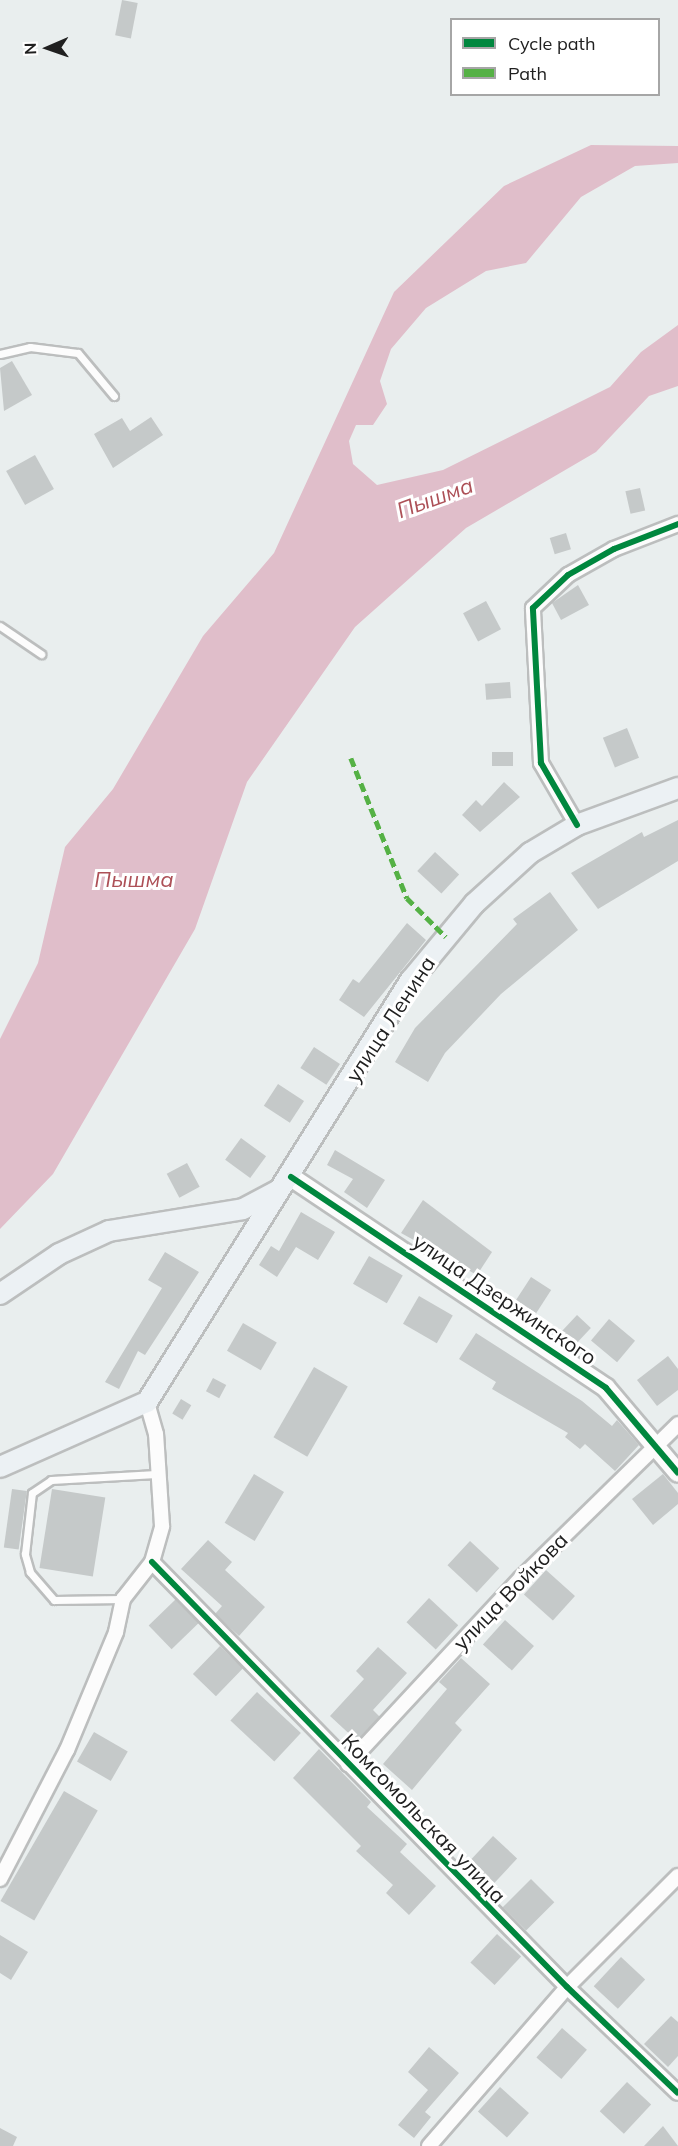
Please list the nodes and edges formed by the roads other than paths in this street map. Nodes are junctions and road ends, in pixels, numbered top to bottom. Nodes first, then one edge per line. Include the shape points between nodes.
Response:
1 (0, 354) edge
2 (114, 396) dead end
3 (678, 524) edge
4 (0, 626) edge
5 (41, 654) dead end
6 (678, 788) edge
7 (577, 825) junction
8 (286, 1183) junction
9 (0, 1294) edge
10 (147, 1402) junction
11 (678, 1424) edge
12 (656, 1441) junction
13 (0, 1467) edge
14 (678, 1473) edge
15 (156, 1474) junction
16 (152, 1562) junction
17 (123, 1599) junction
18 (348, 1764) junction
19 (678, 1876) edge
20 (0, 1879) edge
21 (567, 1987) junction
22 (678, 2092) edge
23 (429, 2146) edge

1 - 2 lane via 30,347 78,353
3 - 7 street via 568,575 533,608 541,763
4 - 5 lane
6 - 7 main road, улица Ленина
7 - 8 main road, улица Ленина via 530,853 474,904 411,980
8 - 9 main road via 243,1209 109,1231 59,1254
8 - 10 main road, улица Ленина
8 - 12 street, улица Дзержинского via 554,1348 606,1388
10 - 13 main road
10 - 15 street via 156,1434
11 - 12 street, улица Войкова
12 - 14 street, улица Дзержинского
12 - 18 street, улица Войкова
15 - 16 street via 162,1526
15 - 17 lane via 51,1480 32,1492 25,1554 30,1572 54,1599
16 - 17 street
16 - 18 street, Комсомольская улица
17 - 20 street via 116,1632 67,1750
18 - 21 street, Комсомольская улица
19 - 21 street
21 - 22 street, Комсомольская улица
21 - 23 street

